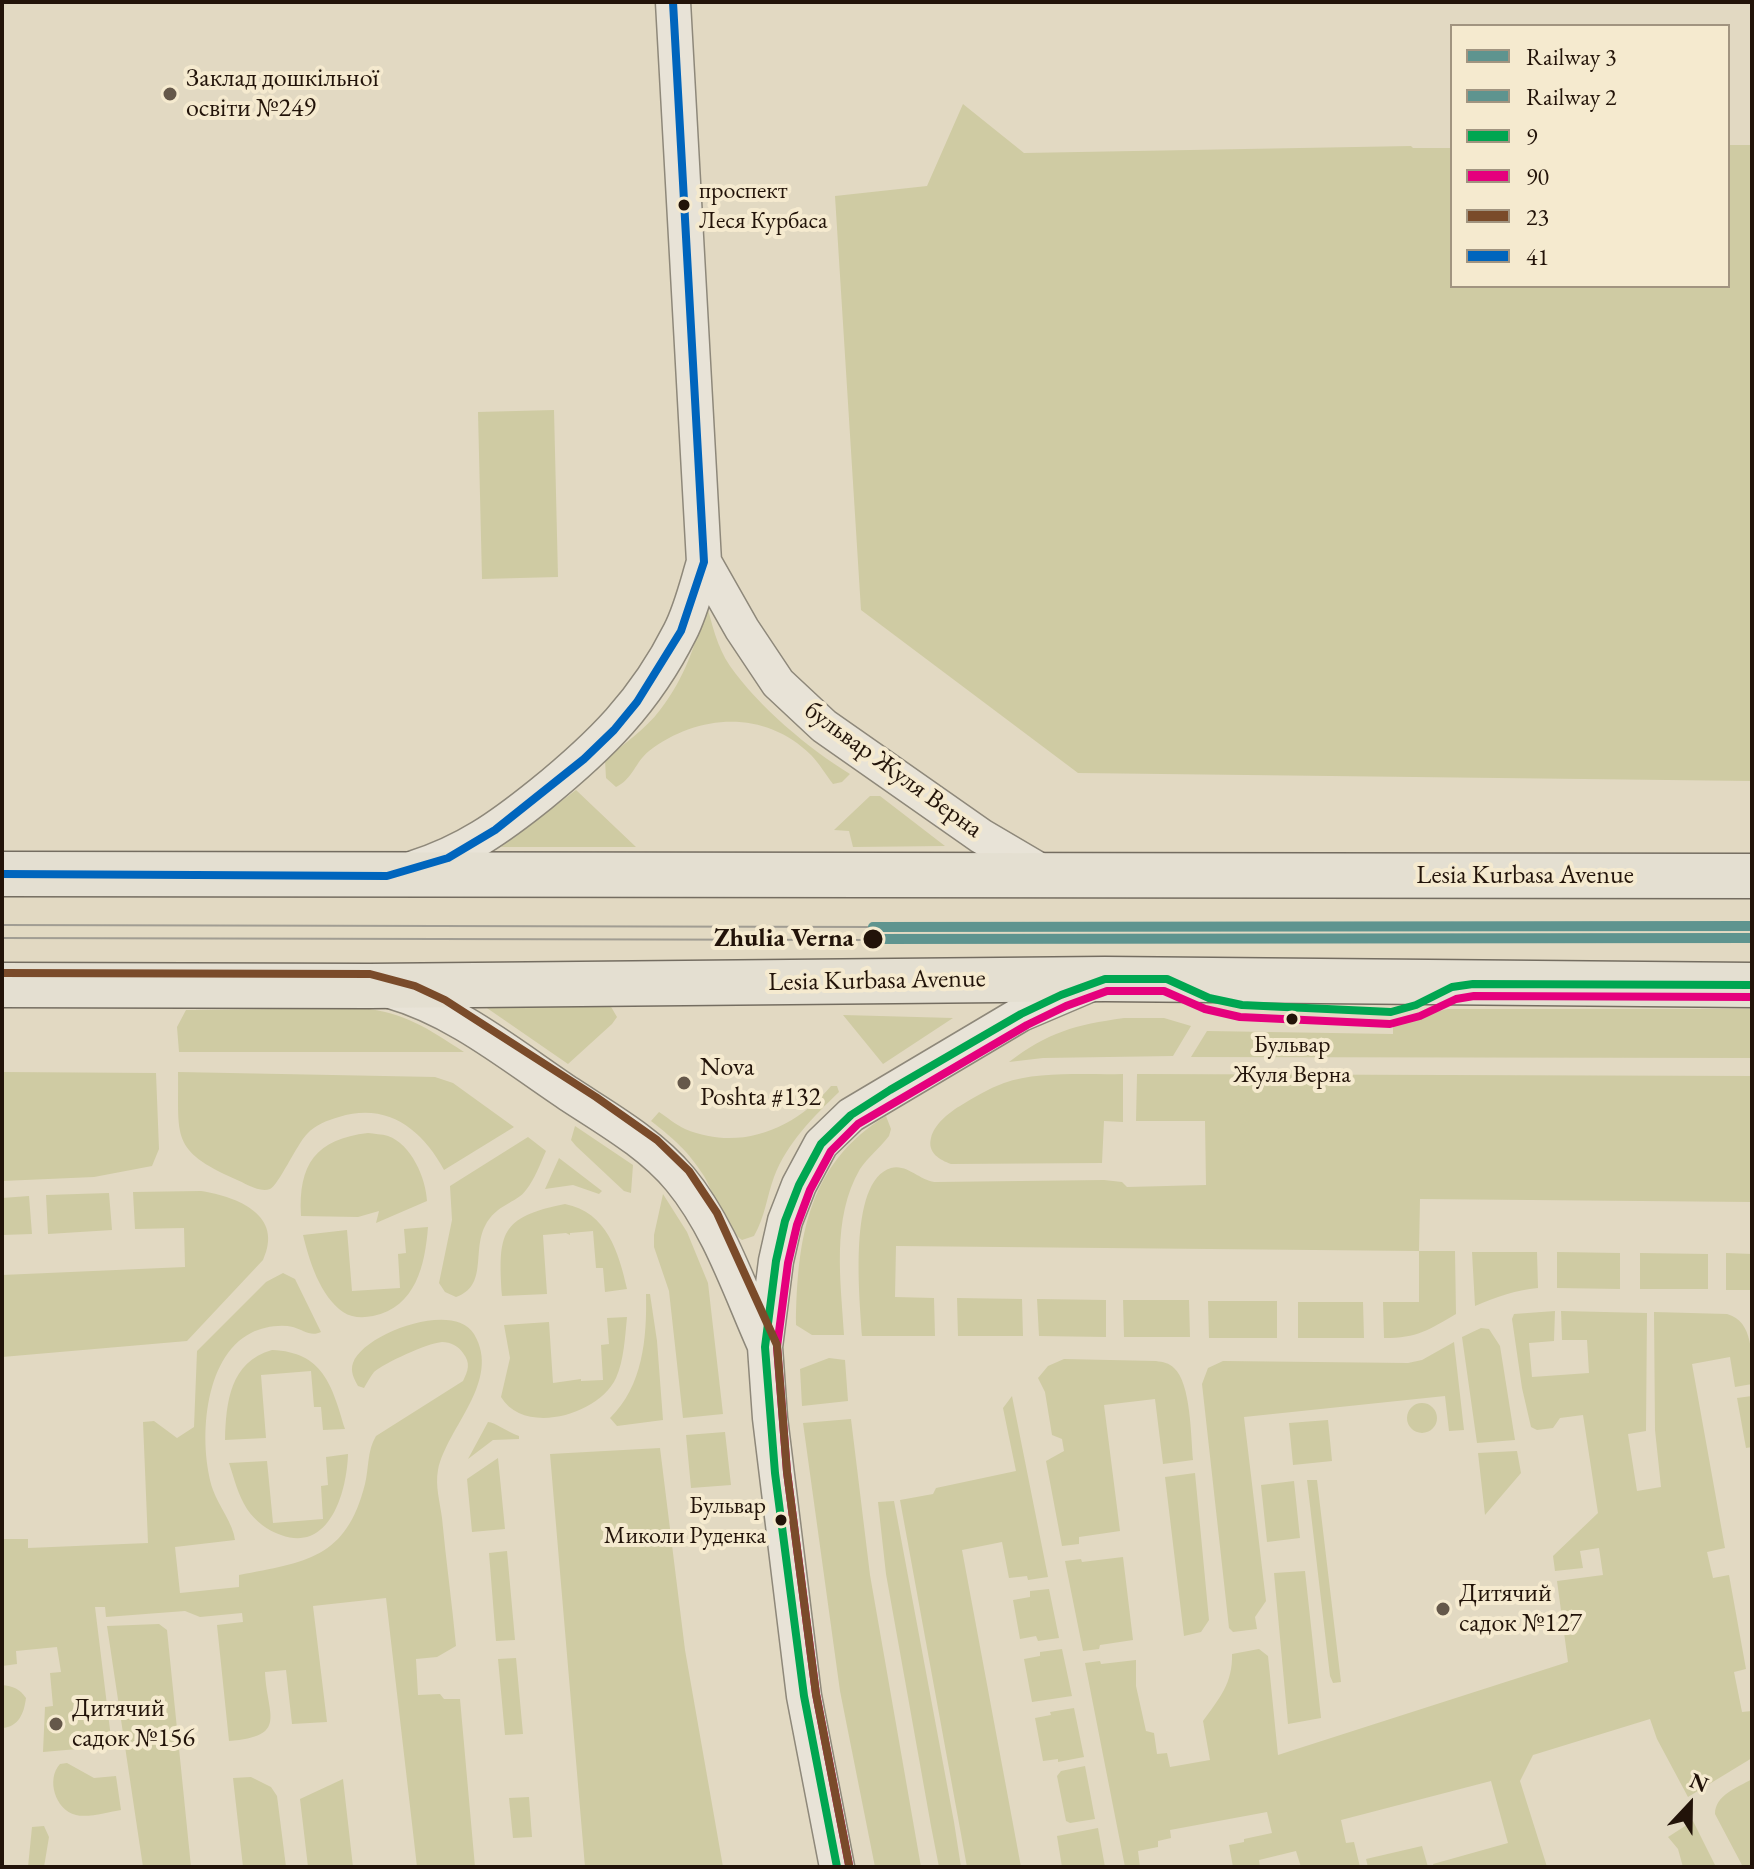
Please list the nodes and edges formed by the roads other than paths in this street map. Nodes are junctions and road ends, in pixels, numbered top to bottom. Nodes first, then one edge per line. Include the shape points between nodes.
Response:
1 (673, 2) edge
2 (704, 562) junction
3 (2, 874) edge
4 (387, 876) junction
5 (1049, 876) junction
6 (1752, 876) edge
7 (1105, 979) junction
8 (2, 985) edge
9 (1752, 985) edge
10 (370, 986) junction
11 (765, 1347) junction
12 (837, 1867) edge

1 - 2 street, бульвар Жуля Верна
2 - 4 street, бульвар Жуля Верна via 681,631 614,730 495,830 448,858
2 - 5 street, бульвар Жуля Верна via 778,683 824,726 981,836
3 - 4 main road, Lesia Kurbasa Avenue
4 - 5 main road, Lesia Kurbasa Avenue
5 - 6 main road, Lesia Kurbasa Avenue
7 - 9 main road, Lesia Kurbasa Avenue via 1167,979 1224,1003 1391,1012 1459,985
7 - 10 main road, Lesia Kurbasa Avenue
7 - 11 street via 1021,1014 890,1090 851,1115 821,1144 785,1221
8 - 10 main road, Lesia Kurbasa Avenue
10 - 11 street via 411,997 488,1039 649,1149 680,1179 707,1219
11 - 12 street via 775,1473 804,1696

